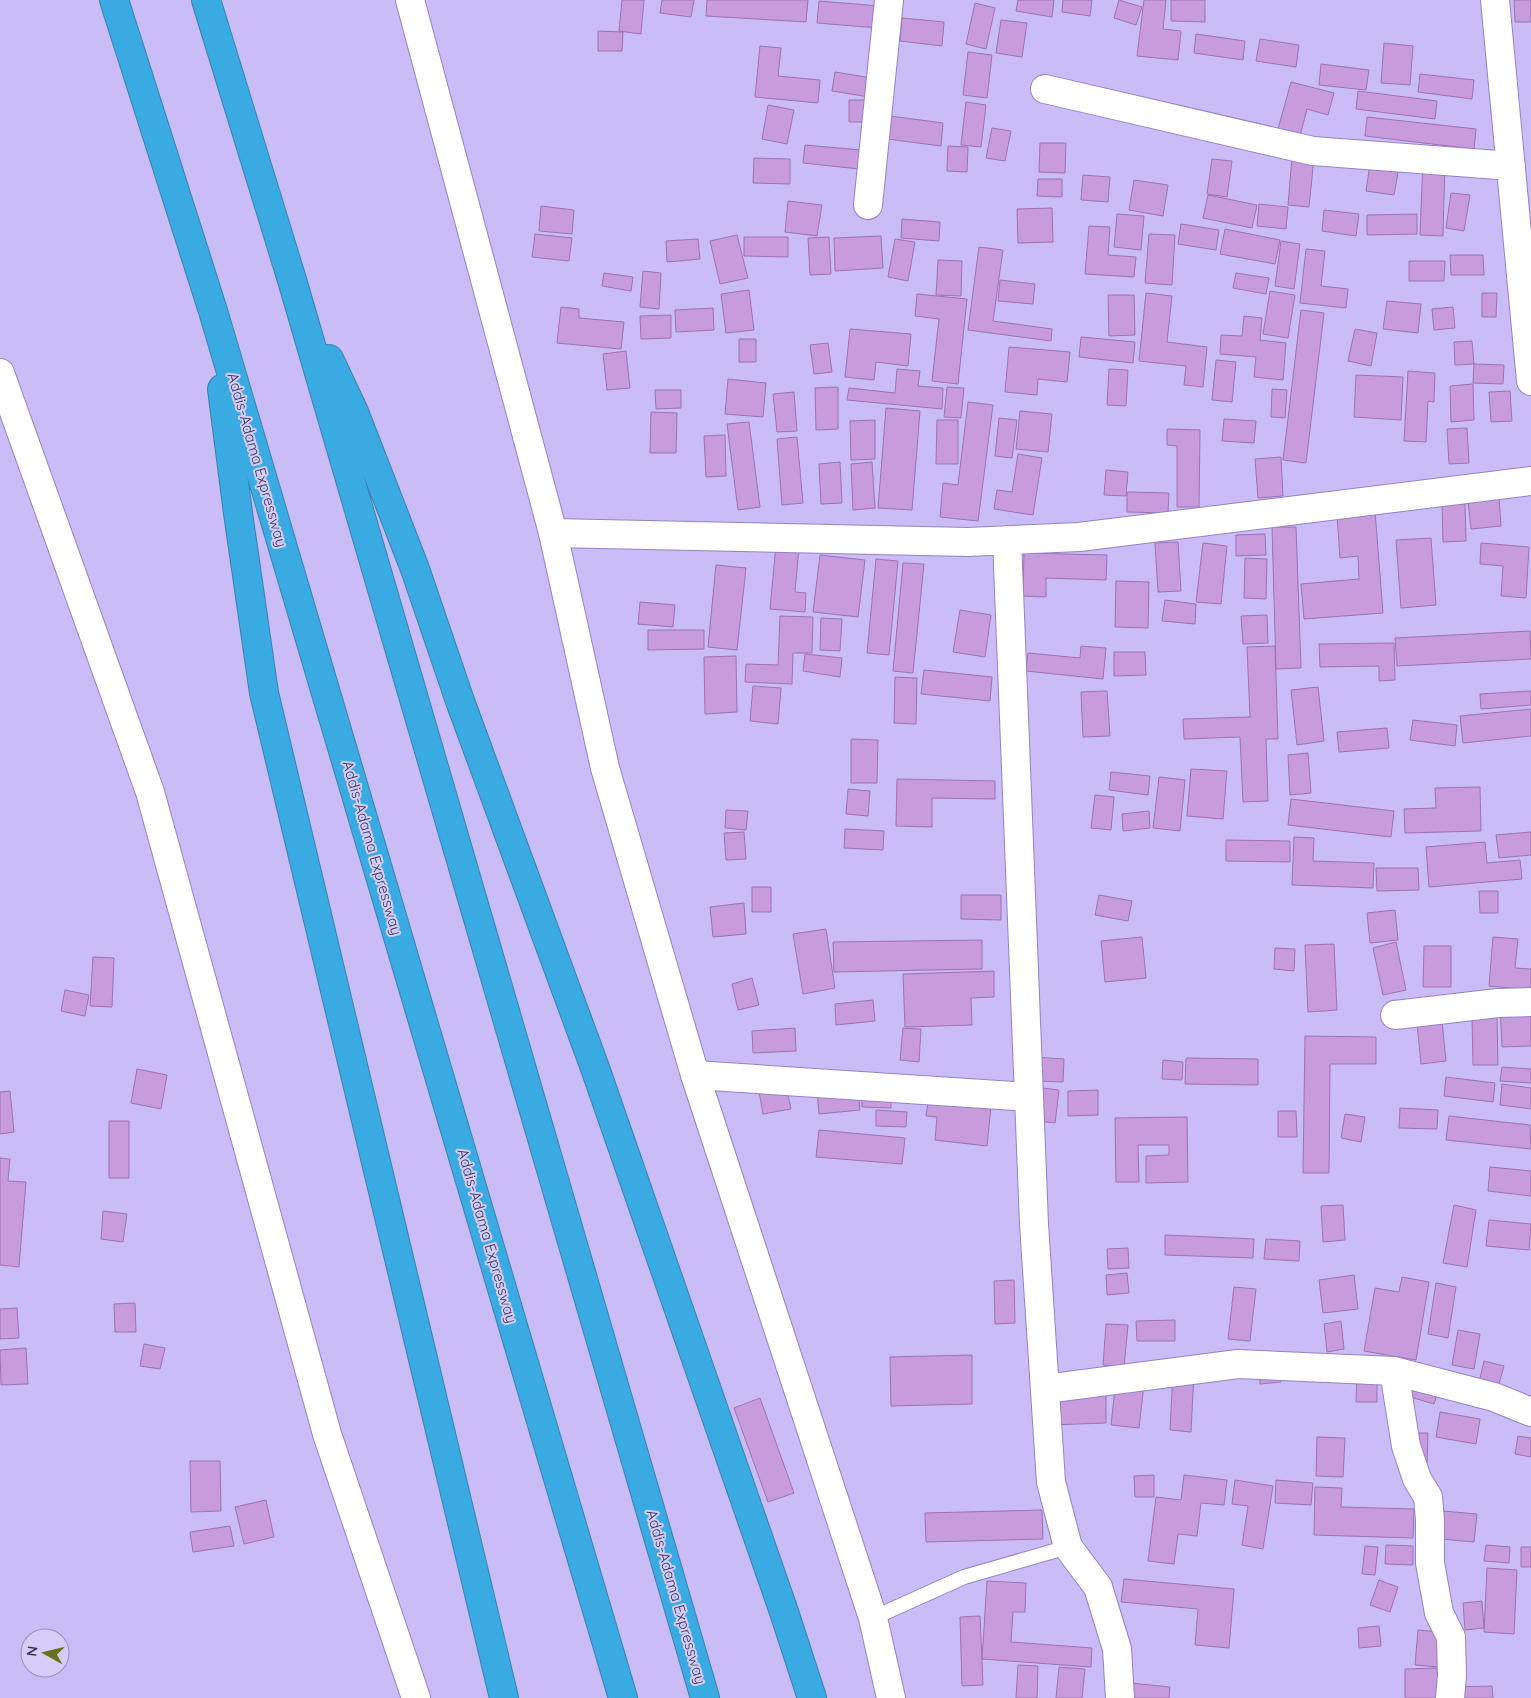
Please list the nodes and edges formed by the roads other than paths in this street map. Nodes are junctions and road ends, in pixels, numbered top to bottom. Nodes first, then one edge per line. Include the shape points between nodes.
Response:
1 (114, 0) edge
2 (206, 0) edge
3 (410, 0) edge
4 (889, 0) edge
5 (1495, 0) edge
6 (1045, 89) dead end
7 (1510, 166) junction
8 (868, 205) dead end
9 (292, 280) junction
10 (213, 310) junction
11 (0, 373) edge
12 (1531, 381) edge
13 (1531, 481) edge
14 (553, 533) junction
15 (1007, 540) junction
16 (1531, 1002) edge
17 (1395, 1015) dead end
18 (695, 1074) junction
19 (1029, 1097) junction
20 (1394, 1371) junction
21 (1045, 1388) junction
22 (1531, 1412) edge
23 (1068, 1547) junction
24 (872, 1618) junction
25 (416, 1698) edge
26 (504, 1698) edge
27 (623, 1698) edge
28 (705, 1698) edge
29 (812, 1698) edge
30 (891, 1698) edge
31 (1120, 1698) edge
32 (1450, 1698) edge

1 - 10 highway, Addis-Adama Expressway
2 - 9 highway, Addis-Adama Expressway
3 - 14 street
4 - 8 street
5 - 7 street
6 - 7 street via 1313,151
7 - 12 street
9 - 28 highway, Addis-Adama Expressway
9 - 29 highway via 354,412 415,569 595,1068
10 - 26 highway via 264,693
10 - 27 highway, Addis-Adama Expressway
11 - 25 street via 150,792 327,1434
13 - 15 street via 1079,537
14 - 15 street via 958,542
14 - 18 street via 605,768
15 - 19 street
16 - 17 street
18 - 19 street
18 - 24 street
19 - 21 street
20 - 21 street via 1238,1364
20 - 22 street via 1494,1397
20 - 32 street via 1406,1446 1417,1480 1428,1497 1430,1563 1439,1613 1451,1637
21 - 23 street via 1051,1482
23 - 24 lane via 964,1577
23 - 31 street via 1098,1587 1117,1648
24 - 30 street

